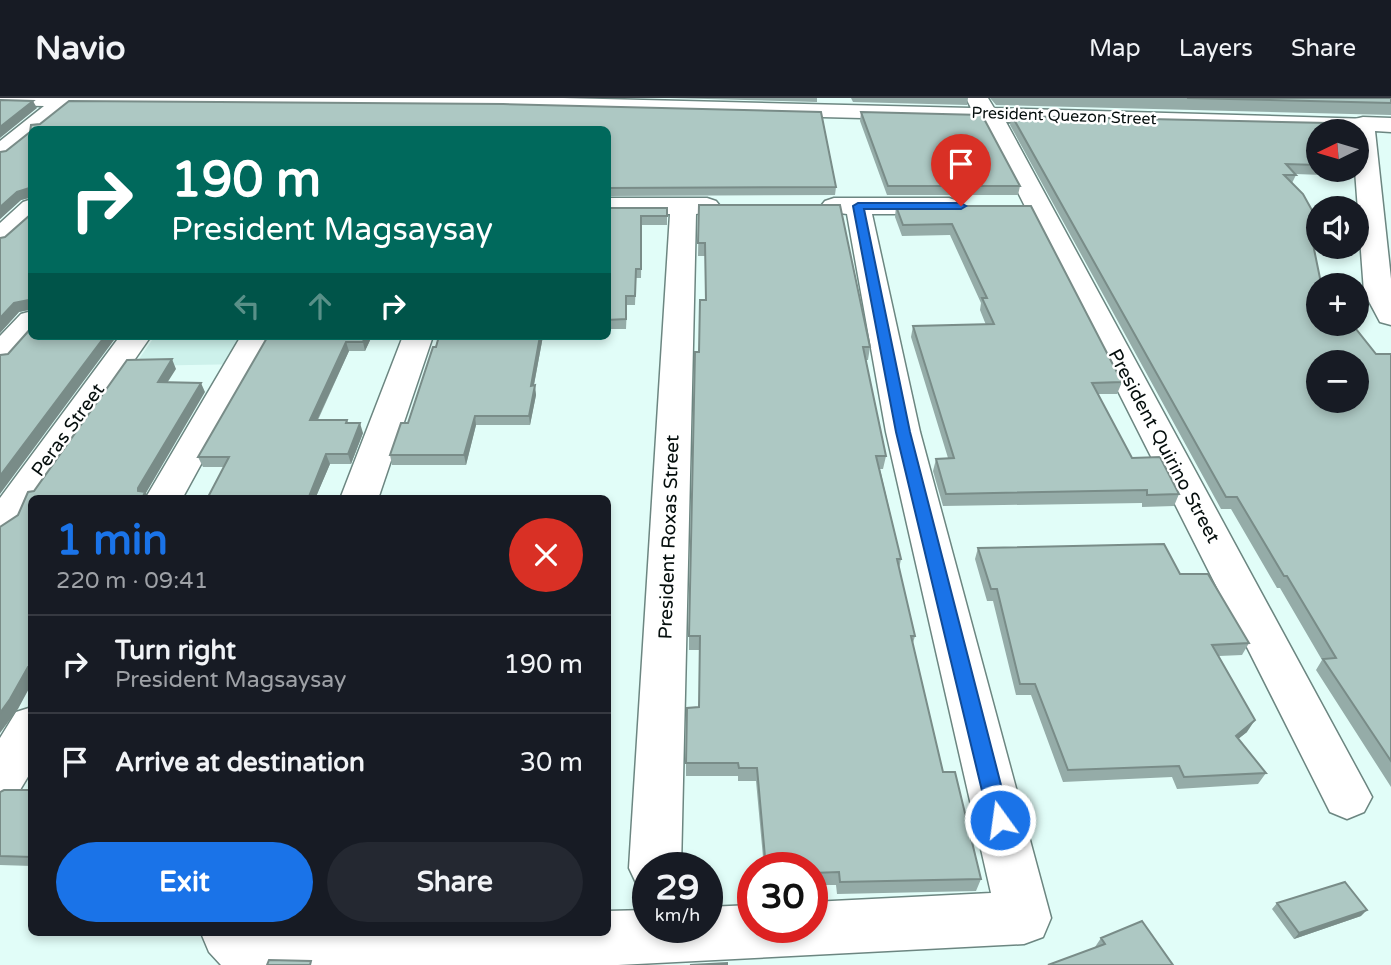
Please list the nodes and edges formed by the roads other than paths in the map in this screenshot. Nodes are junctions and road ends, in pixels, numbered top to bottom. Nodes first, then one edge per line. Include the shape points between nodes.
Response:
1 (0, 99) edge
2 (227, 99) edge
3 (306, 99) edge
4 (65, 100) edge
5 (145, 100) junction
6 (394, 100) edge
7 (982, 106) edge
8 (502, 107) edge
9 (209, 120) edge
10 (291, 120) edge
11 (381, 121) edge
12 (1306, 121) edge
13 (120, 123) edge
14 (1369, 124) edge
15 (1391, 125) edge
16 (32, 126) edge
17 (28, 130) edge
18 (0, 152) edge
19 (1368, 182) edge
20 (611, 206) edge
21 (683, 206) junction
22 (730, 206) edge
23 (807, 206) edge
24 (858, 206) junction
25 (969, 206) edge
26 (28, 211) edge
27 (0, 237) edge
28 (1391, 316) edge
29 (28, 324) edge
30 (132, 340) edge
31 (254, 340) edge
32 (417, 340) edge
33 (0, 355) edge
34 (165, 495) edge
35 (360, 495) edge
36 (0, 524) edge
37 (28, 733) edge
38 (0, 780) edge
39 (1347, 797) dead end
40 (656, 852) edge
41 (723, 929) edge
42 (632, 932) edge
43 (611, 934) edge
44 (231, 936) edge
45 (572, 936) edge

1 - 4 street, President Quezon Street
2 - 3 street, President Quezon Street
2 - 5 street, President Quezon Street
2 - 9 street
3 - 6 street, President Quezon Street
3 - 10 street
4 - 5 street, President Quezon Street
4 - 16 street
5 - 13 street
6 - 8 street, President Quezon Street
6 - 11 street
7 - 8 street, President Quezon Street
7 - 12 street, President Quezon Street
7 - 39 street, President Quirino Street via 996,124 1025,206
14 - 15 street, President Quezon Street
17 - 18 street
19 - 28 street via 1378,292
20 - 21 street
21 - 22 street
21 - 40 street, President Roxas Street
23 - 24 street
24 - 25 street
24 - 41 street via 903,432 1024,918
26 - 27 street
29 - 33 street
30 - 36 street, Peras Street
31 - 34 street
32 - 35 street
37 - 38 street
42 - 43 street
44 - 45 street via 251,956

